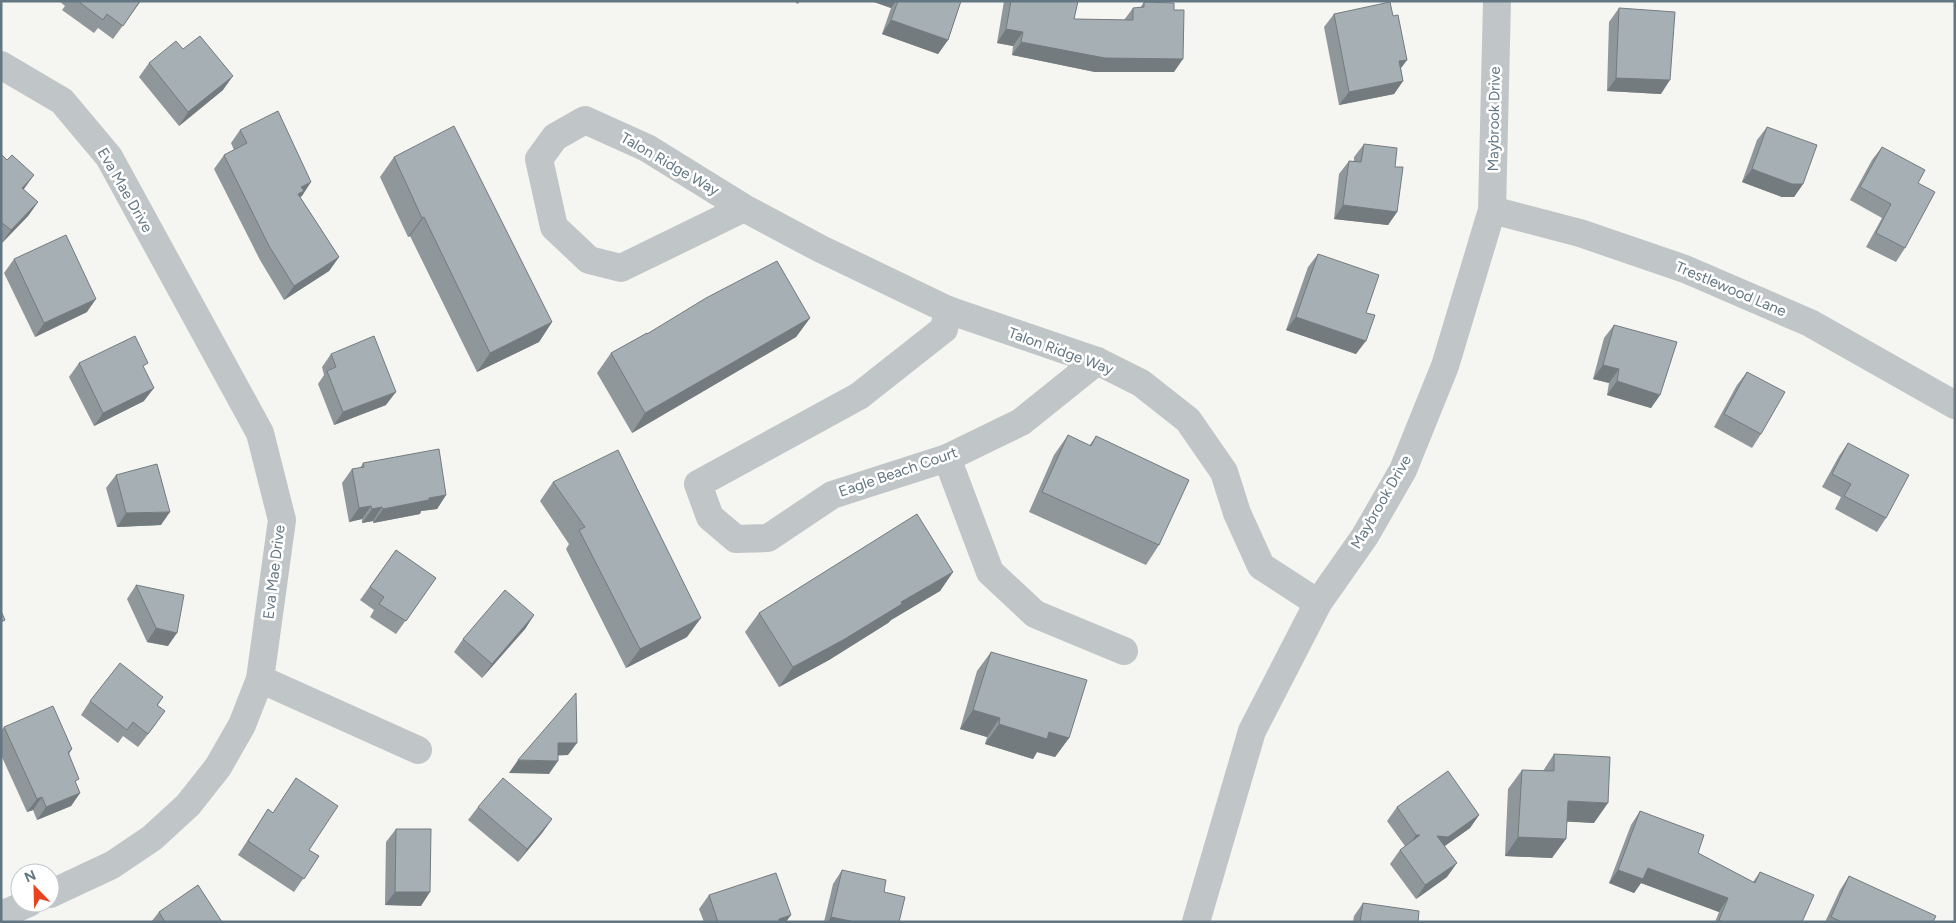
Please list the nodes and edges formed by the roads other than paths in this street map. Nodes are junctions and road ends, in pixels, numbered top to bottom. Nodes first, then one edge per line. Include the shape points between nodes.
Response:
1 (1497, 1) edge
2 (1, 64) edge
3 (744, 208) junction
4 (1492, 210) junction
5 (948, 310) junction
6 (1097, 361) junction
7 (1955, 405) edge
8 (947, 458) junction
9 (1318, 602) junction
10 (1124, 651) dead end
11 (260, 679) junction
12 (418, 750) dead end
13 (60, 890) edge
14 (1196, 922) edge

1 - 4 street, Maybrook Drive
2 - 11 street, Eva Mae Drive via 62,101 109,157 260,433 282,520
3 - 3 street, Talon Ridge Way via 647,148 586,120 555,137 539,158 554,226 589,260 621,268
3 - 5 street, Talon Ridge Way
4 - 7 street, Trestlewood Lane via 1580,233 1686,269 1810,323
4 - 9 street, Maybrook Drive via 1445,366 1403,470 1365,536
5 - 6 street, Talon Ridge Way
5 - 8 street, Eagle Beach Court via 944,330 859,396 698,484 710,517 736,539 768,538 832,495
6 - 8 street, Eagle Beach Court via 1021,422
6 - 9 street, Talon Ridge Way via 1141,383 1188,420 1224,472 1237,513 1261,566
8 - 10 street via 990,572 1035,614
9 - 14 street, Maybrook Drive via 1252,731
11 - 12 street
11 - 13 street, Eva Mae Drive via 242,725 218,767 188,805 133,852

